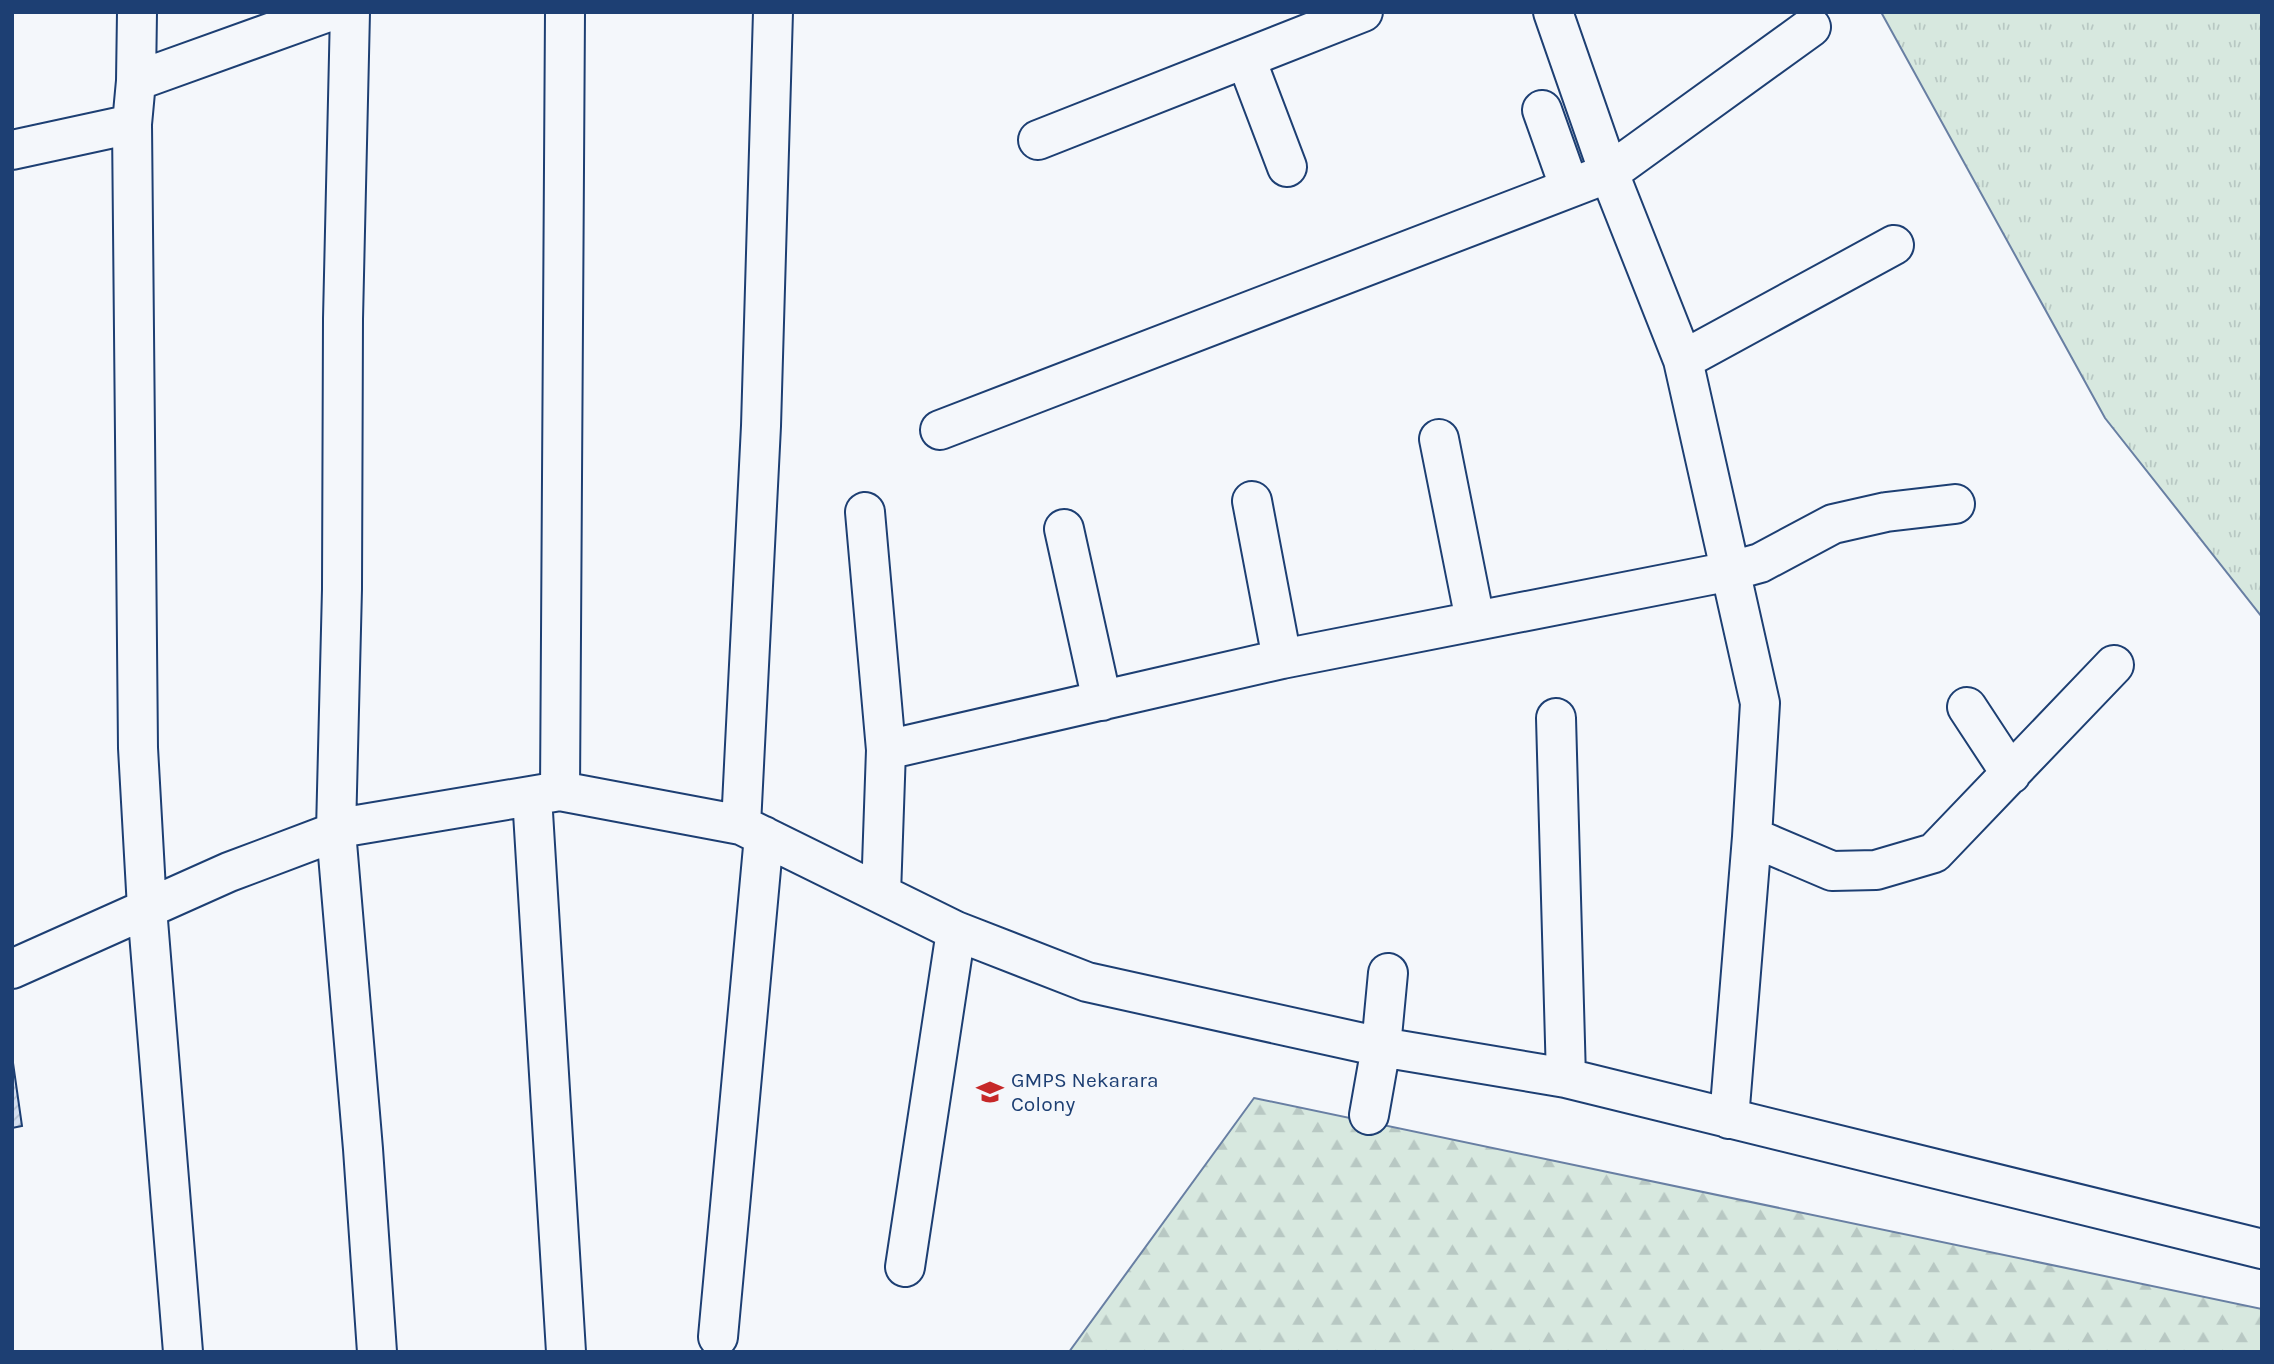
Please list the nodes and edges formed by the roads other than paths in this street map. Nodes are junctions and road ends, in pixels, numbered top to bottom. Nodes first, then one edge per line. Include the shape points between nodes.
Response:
1 (137, 12) edge
2 (328, 12) edge
3 (350, 12) edge
4 (565, 12) edge
5 (773, 12) edge
6 (1363, 12) edge
7 (1553, 12) edge
8 (1811, 27) dead end
9 (1246, 59) junction
10 (136, 82) junction
11 (1542, 110) dead end
12 (132, 124) junction
13 (1038, 140) dead end
14 (12, 150) edge
15 (1287, 167) dead end
16 (1609, 173) junction
17 (1569, 186) junction
18 (1894, 245) dead end
19 (1682, 360) junction
20 (940, 430) dead end
21 (1439, 439) dead end
22 (1252, 501) dead end
23 (1955, 504) dead end
24 (865, 512) dead end
25 (1064, 528) dead end
26 (1731, 571) junction
27 (1475, 620) junction
28 (1282, 659) junction
29 (2114, 665) dead end
30 (1102, 701) junction
31 (1966, 707) dead end
32 (1556, 718) dead end
33 (886, 750) junction
34 (2011, 774) junction
35 (546, 794) junction
36 (752, 830) junction
37 (336, 831) junction
38 (1752, 837) junction
39 (881, 894) junction
40 (147, 908) junction
41 (956, 931) junction
42 (12, 969) edge
43 (1388, 973) dead end
44 (1381, 1047) junction
45 (1566, 1078) junction
46 (1369, 1115) dead end
47 (1729, 1119) junction
48 (2262, 1249) edge
49 (905, 1267) dead end
50 (719, 1336) dead end
51 (183, 1352) edge
52 (377, 1352) edge
53 (566, 1352) edge

1 - 10 street
2 - 10 street
3 - 37 street
4 - 35 street
5 - 36 street
6 - 9 street
7 - 16 street
8 - 16 street
9 - 13 street
9 - 15 street
10 - 12 street
11 - 17 street
12 - 14 street
12 - 40 street via 138,748
16 - 17 street
16 - 19 street
17 - 20 street
18 - 19 street
19 - 26 street
21 - 27 street
22 - 28 street
23 - 26 street via 1833,524 1760,563
24 - 33 street
25 - 30 street
26 - 27 street
26 - 38 street via 1760,703
27 - 28 street
28 - 30 street
29 - 34 street
30 - 33 street
31 - 34 street
32 - 45 street
33 - 39 street
34 - 38 street via 1934,853 1876,870 1832,871
35 - 36 street
35 - 37 street
35 - 53 street
36 - 39 street
36 - 50 street
37 - 40 street
37 - 52 street
38 - 47 street
39 - 41 street
40 - 42 street
40 - 51 street
41 - 44 street via 1087,982
41 - 49 street
43 - 44 street
44 - 45 street
44 - 46 street
45 - 47 street
47 - 48 street

